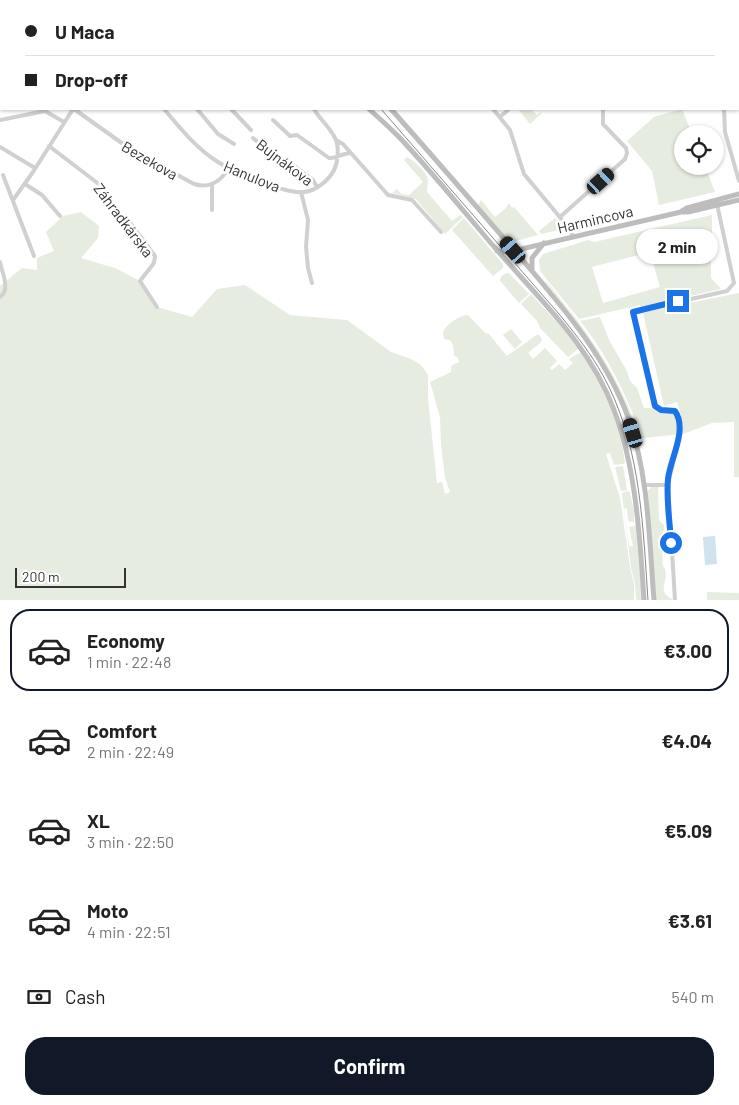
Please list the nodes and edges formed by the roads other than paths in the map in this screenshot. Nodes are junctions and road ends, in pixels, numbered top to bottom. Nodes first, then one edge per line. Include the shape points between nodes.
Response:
1 (72, 110) edge
2 (74, 110) edge
3 (165, 110) edge
4 (198, 110) edge
5 (232, 110) edge
6 (315, 110) edge
7 (370, 110) edge
8 (392, 110) edge
9 (494, 110) edge
10 (508, 110) edge
11 (602, 110) edge
12 (724, 110) edge
13 (500, 116) junction
14 (0, 120) edge
15 (273, 120) dead end
16 (64, 122) junction
17 (251, 130) dead end
18 (253, 138) dead end
19 (336, 140) junction
20 (234, 144) dead end
21 (49, 146) junction
22 (0, 147) edge
23 (351, 153) junction
24 (337, 157) junction
25 (35, 168) junction
26 (228, 168) junction
27 (3, 176) dead end
28 (739, 181) edge
29 (25, 184) junction
30 (212, 184) junction
31 (317, 187) junction
32 (302, 192) junction
33 (739, 194) edge
34 (13, 200) junction
35 (739, 200) edge
36 (717, 202) junction
37 (212, 210) dead end
38 (60, 216) dead end
39 (560, 217) junction
40 (441, 232) dead end
41 (573, 236) junction
42 (544, 243) junction
43 (497, 250) junction
44 (513, 250) junction
45 (34, 256) dead end
46 (0, 262) edge
47 (509, 264) junction
48 (532, 271) junction
49 (312, 283) dead end
50 (734, 283) junction
51 (739, 285) edge
52 (0, 297) edge
53 (157, 307) dead end
54 (644, 484) junction
55 (668, 484) junction
56 (644, 600) edge
57 (654, 600) edge
58 (675, 600) edge

1 - 16 street
2 - 30 street, Bezekova via 139,154 194,184
3 - 26 street, Hanulova via 198,146
4 - 20 street via 218,134
5 - 17 street, Bujnákova
6 - 19 street
7 - 43 main road via 404,143
8 - 44 main road
9 - 13 street
10 - 13 street
11 - 39 street via 603,124 626,148 625,159
12 - 28 street via 725,132
13 - 39 street via 510,130 524,174
14 - 16 street via 45,111
15 - 24 street via 290,136 297,135 329,158
16 - 21 street
18 - 31 street, Bujnákova via 278,159 292,164
19 - 23 street
19 - 24 street, Hanulova
21 - 25 street
21 - 53 street, Záhradkárska via 104,188 113,207 131,224 155,256 154,263 140,281
22 - 25 street
23 - 24 street
23 - 40 street via 388,195 412,200
24 - 31 street, Hanulova via 332,174
25 - 29 street
26 - 30 street
26 - 32 street, Hanulova
27 - 34 street
29 - 34 street
29 - 38 street via 42,195
30 - 37 street
31 - 32 street, Hanulova
32 - 49 street, Hanulova via 308,220 306,247
33 - 36 main road, Harmincova
34 - 45 street
35 - 36 main road, Harmincova
36 - 41 main road, Harmincova via 688,212
36 - 50 street
39 - 41 street
41 - 42 main road, Harmincova
42 - 44 main road, Harmincova
42 - 48 main road via 532,258
43 - 44 main road, Harmincova
43 - 47 main road
44 - 47 main road
44 - 48 main road
46 - 52 street via 6,290
47 - 56 main road via 582,348 614,409 637,512
48 - 54 main road via 591,347 614,385 631,427
50 - 51 street
50 - 55 street via 727,291 633,312 655,406 675,411 680,425
54 - 55 street
54 - 57 main road
55 - 58 street

